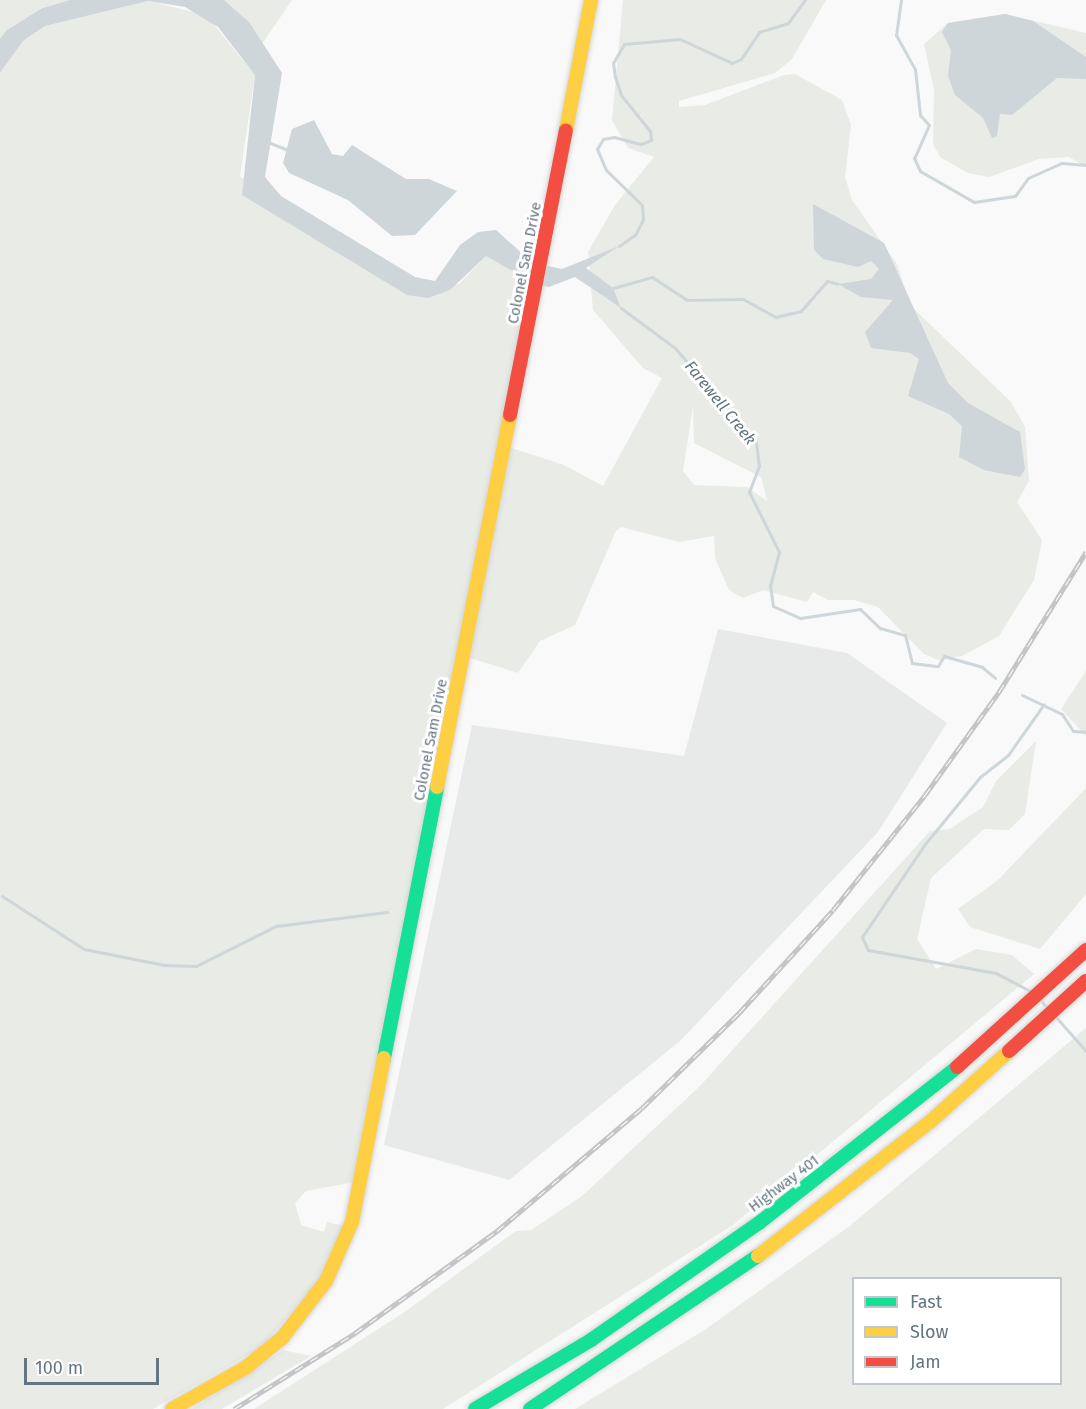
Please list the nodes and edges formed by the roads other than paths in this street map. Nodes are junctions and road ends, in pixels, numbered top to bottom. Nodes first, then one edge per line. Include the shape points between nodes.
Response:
1 (591, 0) edge
2 (1086, 950) edge
3 (1086, 981) edge
4 (172, 1409) edge
5 (476, 1409) edge
6 (530, 1409) edge

1 - 4 main road, Colonel Sam Drive via 543,260 349,1231 326,1281 282,1338 245,1368
2 - 5 main road, Highway 401 via 948,1075 759,1223 591,1340
3 - 6 main road via 931,1121 794,1232

